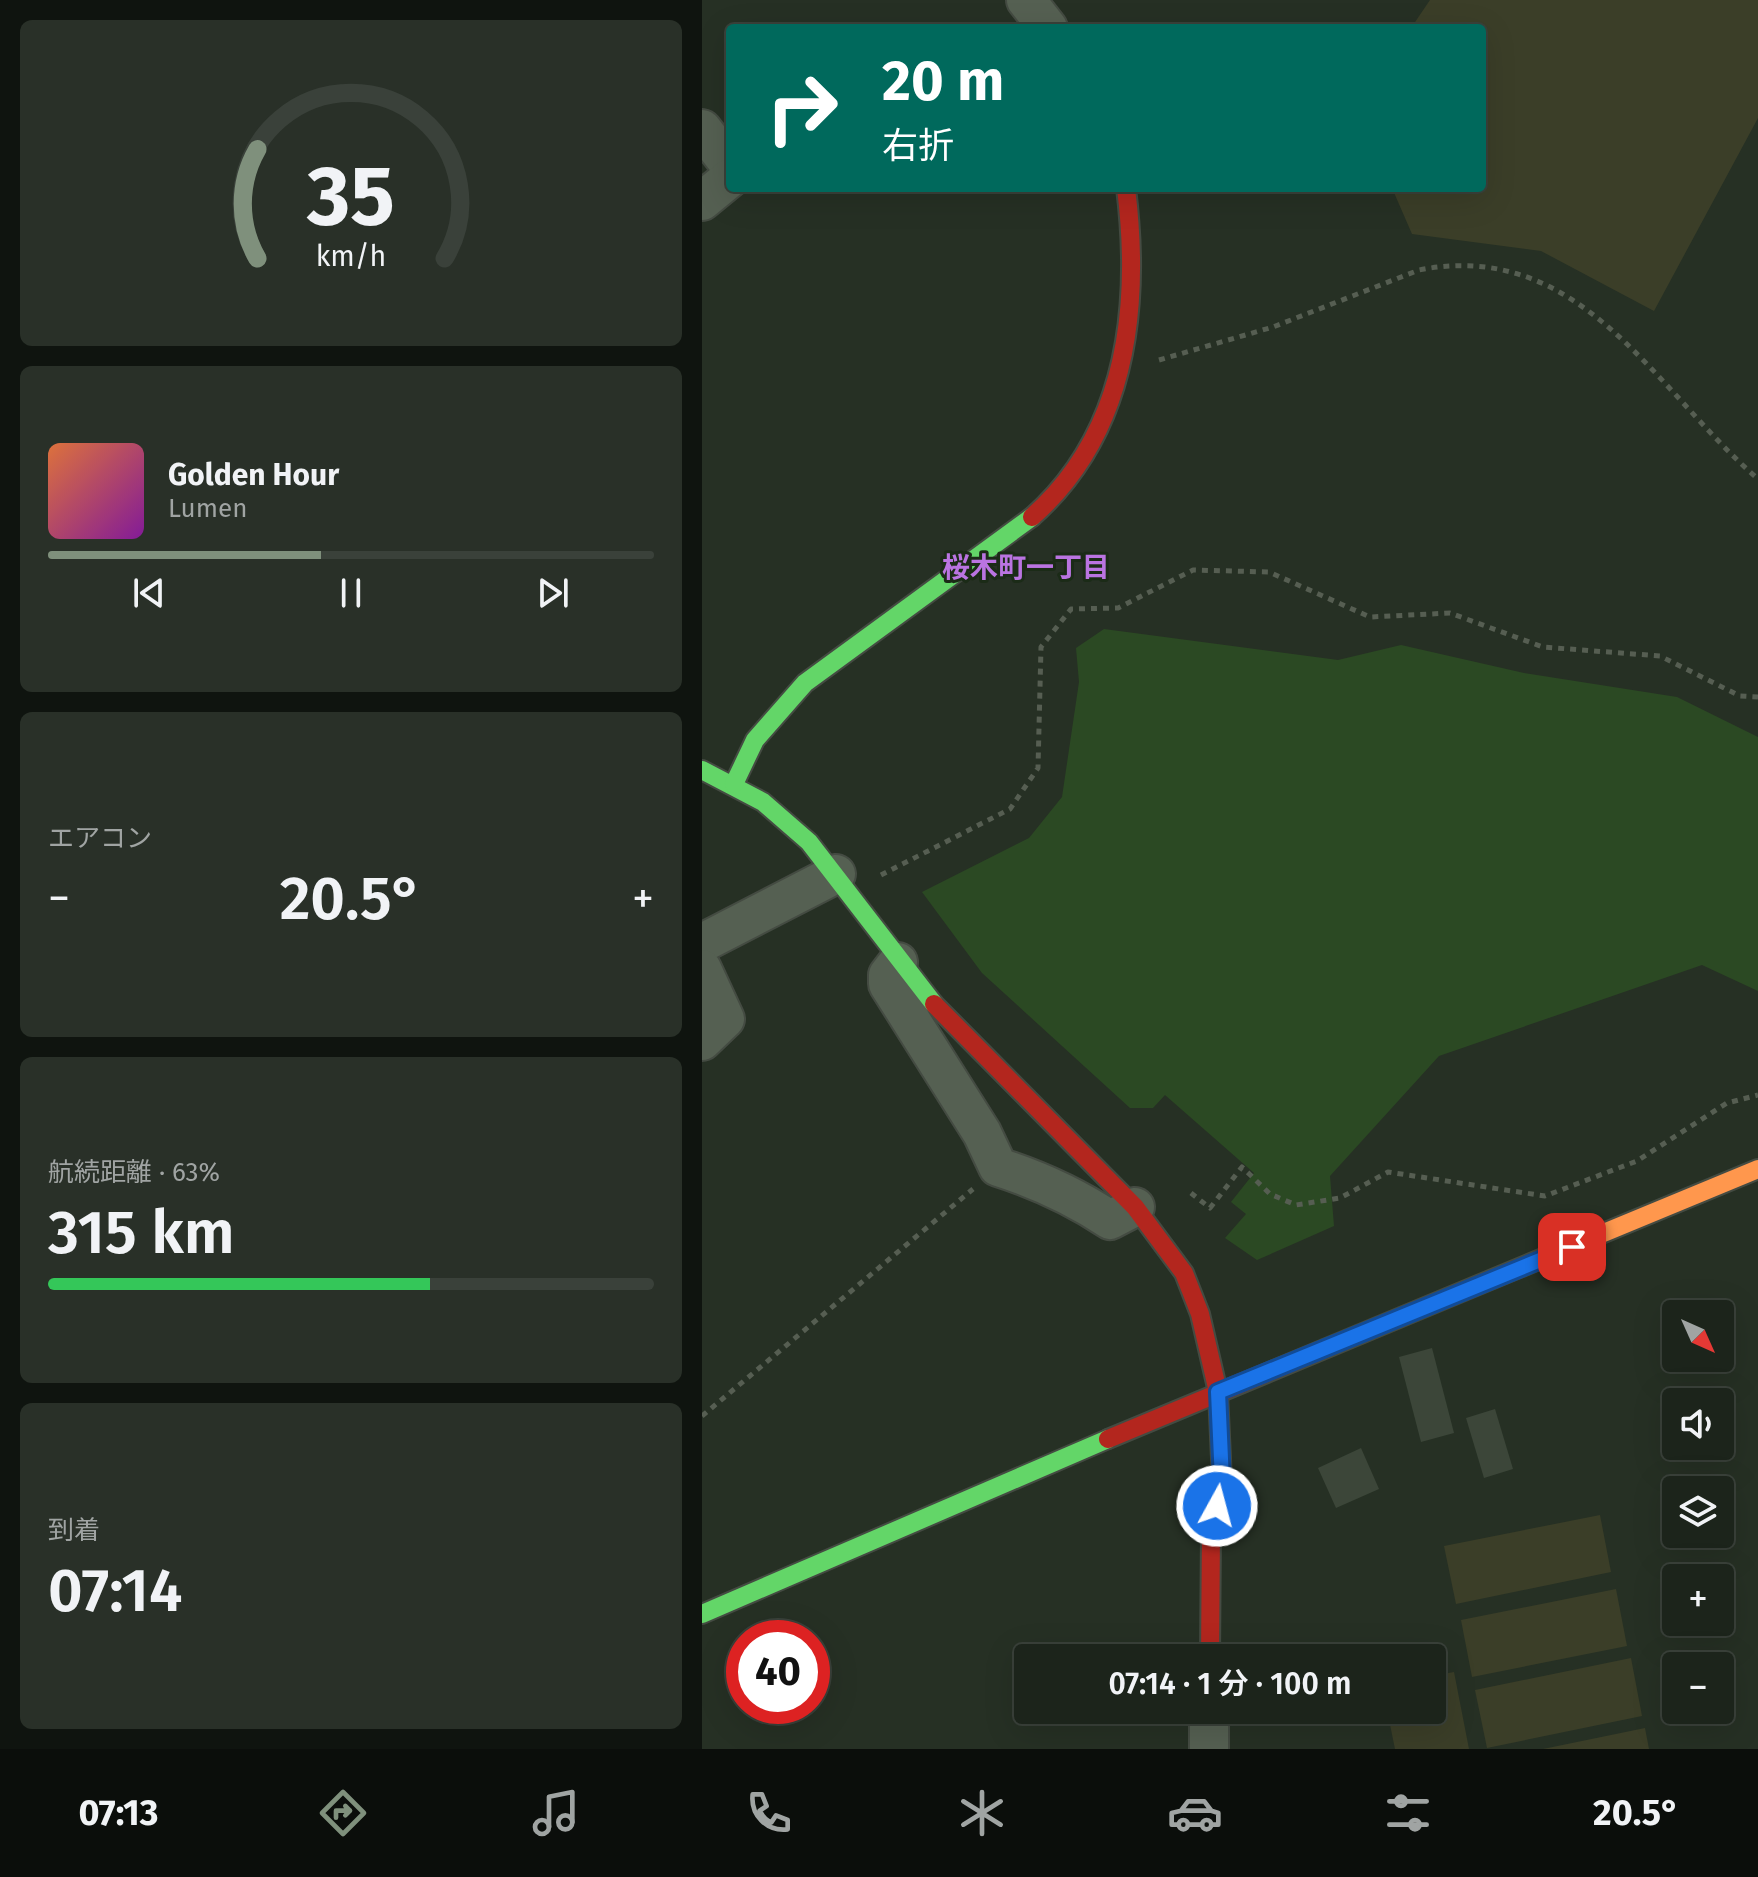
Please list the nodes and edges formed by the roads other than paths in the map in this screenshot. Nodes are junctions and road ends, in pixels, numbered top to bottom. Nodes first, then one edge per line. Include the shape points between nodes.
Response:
1 (1026, 0) edge
2 (1045, 24) edge
3 (702, 129) edge
4 (726, 160) edge
5 (726, 181) edge
6 (1126, 192) edge
7 (702, 201) edge
8 (702, 770) edge
9 (734, 784) junction
10 (842, 883) junction
11 (702, 943) edge
12 (898, 962) junction
13 (702, 969) edge
14 (702, 1041) edge
15 (1758, 1169) edge
16 (1135, 1207) junction
17 (1218, 1392) junction
18 (702, 1614) edge
19 (1210, 1644) edge
20 (1209, 1724) edge
21 (1209, 1749) edge

1 - 2 street
3 - 4 street
5 - 7 street
6 - 9 street via 1129,312 1123,367 1103,431 1079,471 1029,524 806,681 752,743
8 - 9 street
9 - 10 street via 787,820
10 - 11 street
10 - 12 street
12 - 16 street via 941,1014
12 - 16 street via 888,984 998,1167 1074,1196 1110,1220
13 - 14 street via 725,1019
15 - 17 street
16 - 17 street via 1184,1273 1200,1314
17 - 18 street
17 - 19 street via 1222,1481 1211,1530
20 - 21 street

